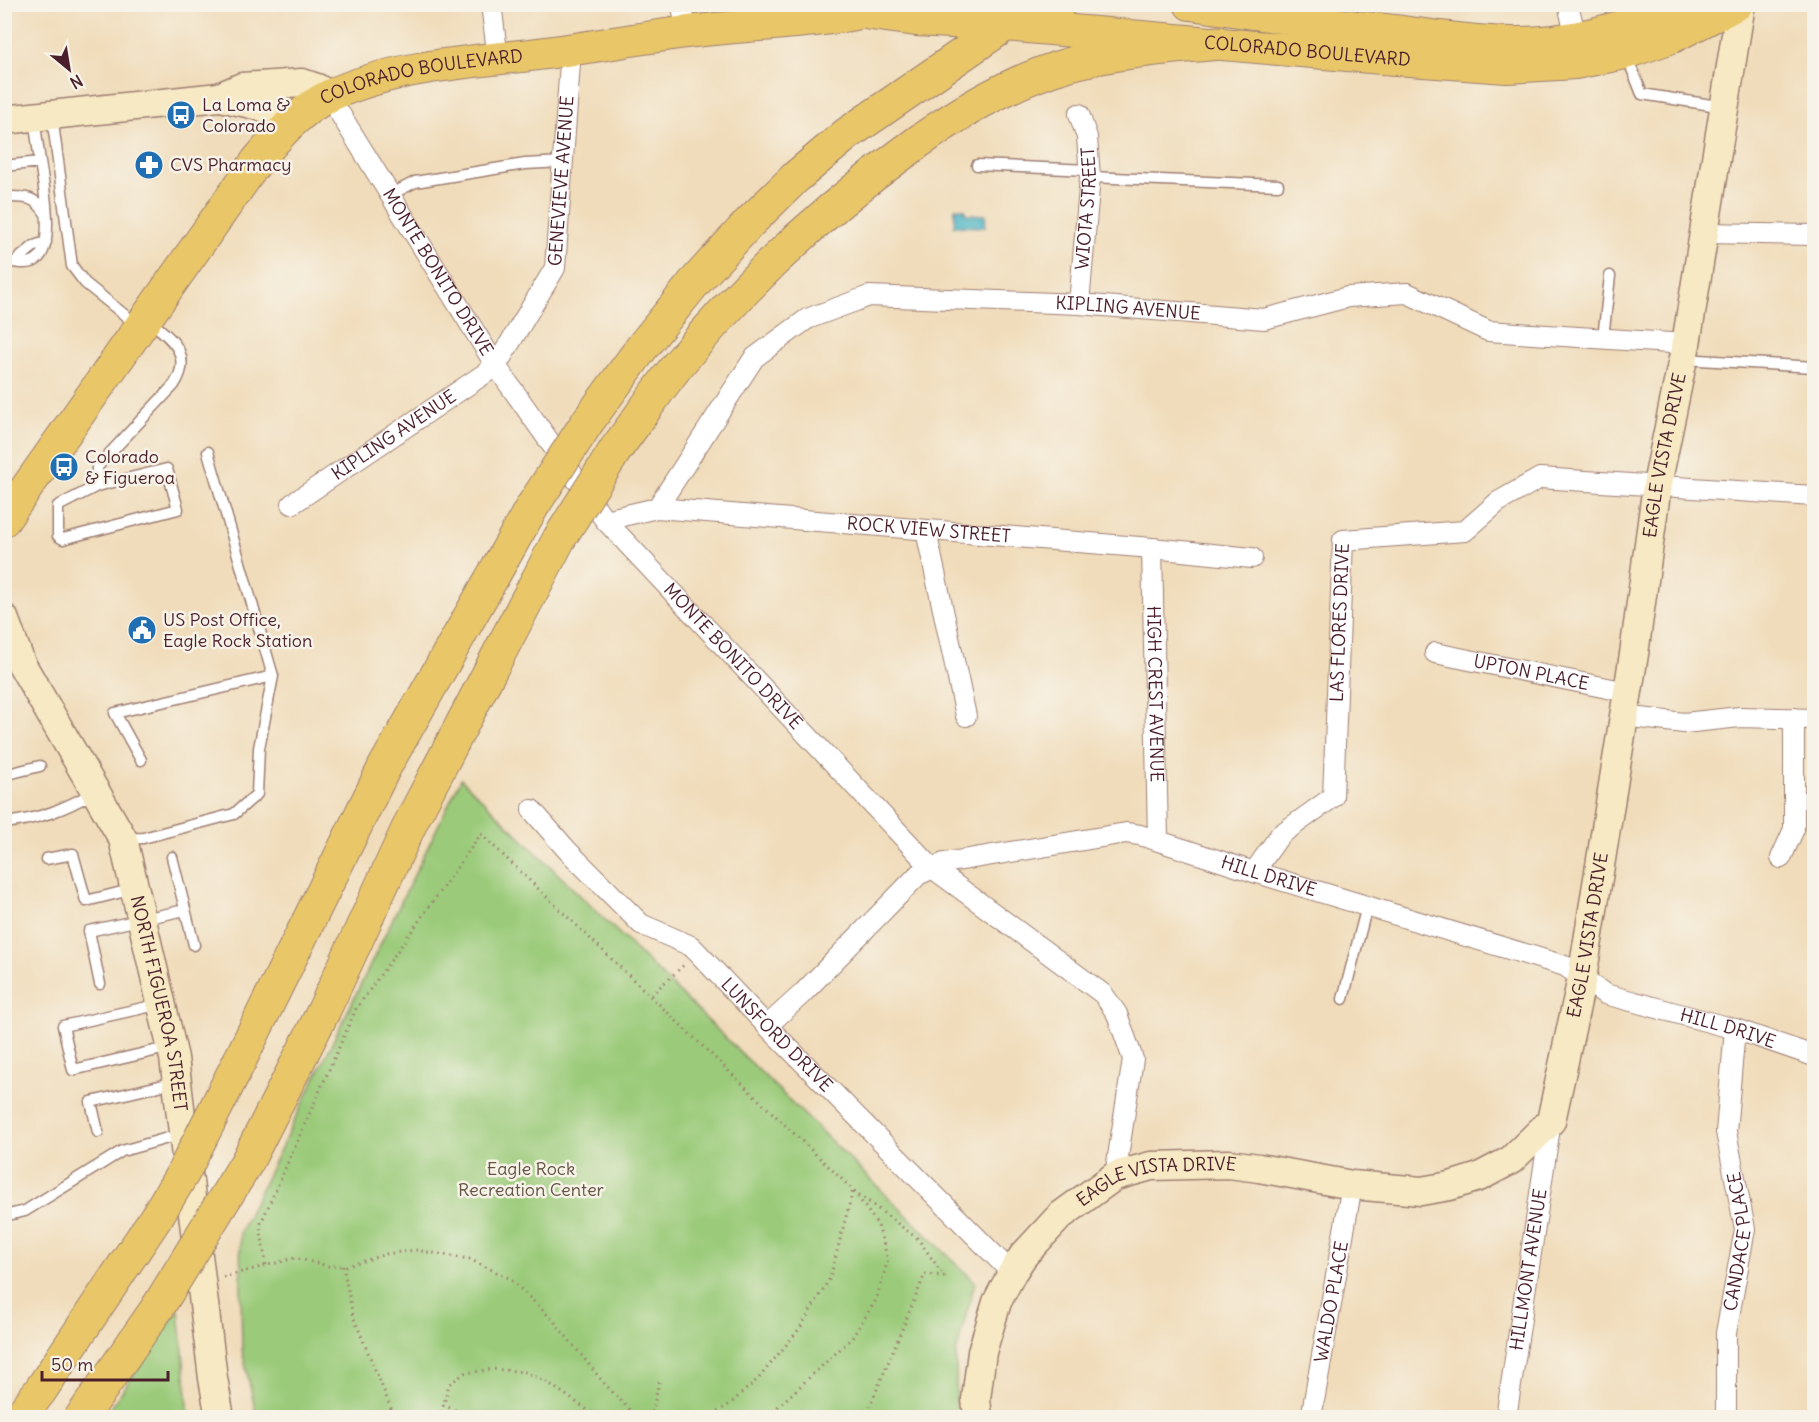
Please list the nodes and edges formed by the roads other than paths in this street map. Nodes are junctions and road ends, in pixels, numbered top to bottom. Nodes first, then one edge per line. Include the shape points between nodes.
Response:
1 (491, 4) edge
2 (898, 4) edge
3 (1059, 4) edge
4 (1190, 4) edge
5 (1568, 4) edge
6 (1675, 4) edge
7 (1739, 4) edge
8 (1248, 8) edge
9 (867, 13) junction
10 (684, 18) edge
11 (1005, 25) junction
12 (1576, 38) junction
13 (1232, 44) junction
14 (571, 50) junction
15 (1625, 53) junction
16 (498, 59) junction
17 (329, 96) junction
18 (219, 97) junction
19 (1724, 107) junction
20 (1079, 114) dead end
21 (43, 116) junction
22 (4, 120) edge
23 (288, 124) junction
24 (40, 162) junction
25 (562, 162) junction
26 (977, 165) dead end
27 (4, 166) edge
28 (1090, 173) junction
29 (1278, 185) dead end
30 (390, 195) junction
31 (4, 197) edge
32 (46, 214) junction
33 (1704, 233) junction
34 (1815, 235) edge
35 (4, 262) edge
36 (1610, 276) dead end
37 (1079, 304) junction
38 (143, 322) junction
39 (1603, 338) junction
40 (1685, 351) junction
41 (496, 366) junction
42 (1815, 367) edge
43 (208, 452) dead end
44 (1657, 484) junction
45 (97, 486) junction
46 (1815, 496) edge
47 (292, 504) dead end
48 (657, 508) junction
49 (4, 520) edge
50 (605, 520) junction
51 (926, 531) junction
52 (1152, 548) junction
53 (1252, 558) dead end
54 (4, 618) edge
55 (1435, 653) dead end
56 (273, 676) junction
57 (1625, 704) junction
58 (966, 716) dead end
59 (1794, 718) junction
60 (1815, 719) edge
61 (141, 759) dead end
62 (39, 766) dead end
63 (4, 775) edge
64 (96, 792) junction
65 (532, 810) dead end
66 (4, 823) edge
67 (123, 839) junction
68 (1158, 840) junction
69 (172, 857) dead end
70 (1781, 858) dead end
71 (46, 860) dead end
72 (931, 867) junction
73 (1254, 872) junction
74 (135, 889) junction
75 (1367, 906) junction
76 (185, 910) junction
77 (141, 919) junction
78 (195, 945) dead end
79 (1582, 978) junction
80 (100, 984) dead end
81 (1343, 999) dead end
82 (161, 1004) junction
83 (767, 1026) junction
84 (1735, 1029) junction
85 (171, 1047) junction
86 (1815, 1056) edge
87 (177, 1082) junction
88 (1551, 1121) junction
89 (98, 1132) dead end
90 (183, 1134) junction
91 (1115, 1176) junction
92 (1352, 1185) junction
93 (4, 1216) edge
94 (1012, 1274) junction
95 (19, 1418) edge
96 (81, 1418) edge
97 (220, 1418) edge
98 (978, 1418) edge
99 (1311, 1418) edge
100 (1506, 1418) edge
101 (1726, 1418) edge

1 - 16 street
2 - 9 main road, COLORADO BOULEVARD
3 - 11 highway
4 - 8 main road, COLORADO BOULEVARD
5 - 12 street
6 - 12 main road, COLORADO BOULEVARD via 1619,27
7 - 15 main road, COLORADO BOULEVARD via 1672,37
7 - 19 street, EAGLE VISTA DRIVE
8 - 12 main road, COLORADO BOULEVARD via 1406,33 1504,42
8 - 13 street
9 - 10 main road, COLORADO BOULEVARD
9 - 11 main road, COLORADO BOULEVARD
10 - 14 main road, COLORADO BOULEVARD
11 - 13 main road, COLORADO BOULEVARD
11 - 95 highway, bridge via 847,134 796,177 694,283 588,421 532,507 384,768 184,1171
13 - 15 main road, COLORADO BOULEVARD via 1507,67 1575,63
13 - 96 highway, bridge via 1103,56 1068,64 983,99 864,182 784,249 681,361 616,449 559,539 413,818 324,1010 247,1162 158,1307
14 - 16 main road, COLORADO BOULEVARD
14 - 25 street, GENEVIEVE AVENUE
15 - 19 lane via 1642,94
16 - 17 main road, COLORADO BOULEVARD via 409,71
17 - 18 street via 302,83 242,87
17 - 23 main road, COLORADO BOULEVARD
17 - 30 street, MONTE BONITO DRIVE
18 - 21 street
18 - 23 street via 261,105
19 - 33 street, EAGLE VISTA DRIVE
20 - 28 street, WIOTA STREET via 1087,137
21 - 22 street
21 - 24 lane
21 - 38 lane via 72,266 85,283
23 - 38 main road, COLORADO BOULEVARD via 257,161
24 - 27 lane
24 - 32 lane
25 - 30 lane via 525,164 415,182
25 - 41 street, GENEVIEVE AVENUE via 555,268
26 - 28 lane
28 - 29 lane
28 - 37 street, WIOTA STREET
30 - 41 street, MONTE BONITO DRIVE
31 - 32 lane via 26,196
32 - 35 lane via 46,242 39,258 33,262
33 - 34 street
33 - 40 street, EAGLE VISTA DRIVE
36 - 39 lane
37 - 39 street, KIPLING AVENUE via 1264,319 1348,297 1407,293 1488,331
37 - 48 street, KIPLING AVENUE via 869,296 807,319 754,358
38 - 45 lane via 176,343 182,359 181,374 96,467
38 - 49 main road, COLORADO BOULEVARD
39 - 40 street, KIPLING AVENUE
40 - 42 lane
40 - 44 street, EAGLE VISTA DRIVE
41 - 47 street, KIPLING AVENUE
41 - 50 street, MONTE BONITO DRIVE
43 - 56 lane
44 - 46 street, LAS FLORES DRIVE
44 - 57 street, EAGLE VISTA DRIVE
44 - 73 street, LAS FLORES DRIVE via 1540,478 1498,501 1465,531 1343,540 1333,797 1280,835
45 - 45 lane via 58,506 58,536 63,539 177,509 166,470
48 - 50 street, ROCK VIEW STREET
48 - 51 street, ROCK VIEW STREET
50 - 72 street, MONTE BONITO DRIVE
51 - 52 street, ROCK VIEW STREET
51 - 58 street
52 - 53 street, ROCK VIEW STREET
52 - 68 street, HIGH CREST AVENUE
54 - 64 street, NORTH FIGUEROA STREET via 21,663
55 - 57 street, UPTON PLACE
56 - 61 lane via 115,713
56 - 67 lane via 259,748 256,794 234,814 143,838
57 - 59 street, UPTON PLACE via 1684,723 1740,717
57 - 79 street, EAGLE VISTA DRIVE
59 - 60 street, UPTON PLACE
59 - 70 street via 1794,829
62 - 63 lane
64 - 66 lane via 66,808
64 - 67 street, NORTH FIGUEROA STREET
65 - 83 street, LUNSFORD DRIVE via 641,924 691,946
67 - 74 street, NORTH FIGUEROA STREET
68 - 72 street, HILL DRIVE via 1126,833
68 - 73 street, HILL DRIVE
69 - 76 lane
71 - 74 lane via 73,854 86,901
72 - 83 street, HILL DRIVE via 918,875
72 - 91 street, MONTE BONITO DRIVE via 1103,994 1117,1014 1133,1059
73 - 75 street, HILL DRIVE
74 - 77 street, NORTH FIGUEROA STREET
75 - 79 street, HILL DRIVE via 1564,966
75 - 81 lane
76 - 77 lane
76 - 78 lane
77 - 80 lane via 89,931
77 - 82 street, NORTH FIGUEROA STREET
79 - 84 street, HILL DRIVE via 1605,994
79 - 88 street, EAGLE VISTA DRIVE
82 - 85 street, NORTH FIGUEROA STREET
82 - 85 lane via 63,1026 73,1070
83 - 94 street, LUNSFORD DRIVE
84 - 86 street, HILL DRIVE
84 - 101 street, CANDACE PLACE via 1726,1132 1745,1229 1726,1334
85 - 87 street, NORTH FIGUEROA STREET
87 - 89 lane via 91,1102
87 - 90 street, NORTH FIGUEROA STREET
88 - 92 street, EAGLE VISTA DRIVE via 1511,1160 1479,1177 1421,1191
88 - 100 street, HILLMONT AVENUE
90 - 93 lane via 122,1151 24,1211
90 - 97 street, NORTH FIGUEROA STREET
91 - 92 street, EAGLE VISTA DRIVE via 1151,1166 1229,1164
91 - 94 street, EAGLE VISTA DRIVE via 1060,1216 1023,1256
92 - 99 street, WALDO PLACE
94 - 98 street, EAGLE VISTA DRIVE via 997,1302 982,1352 976,1399

